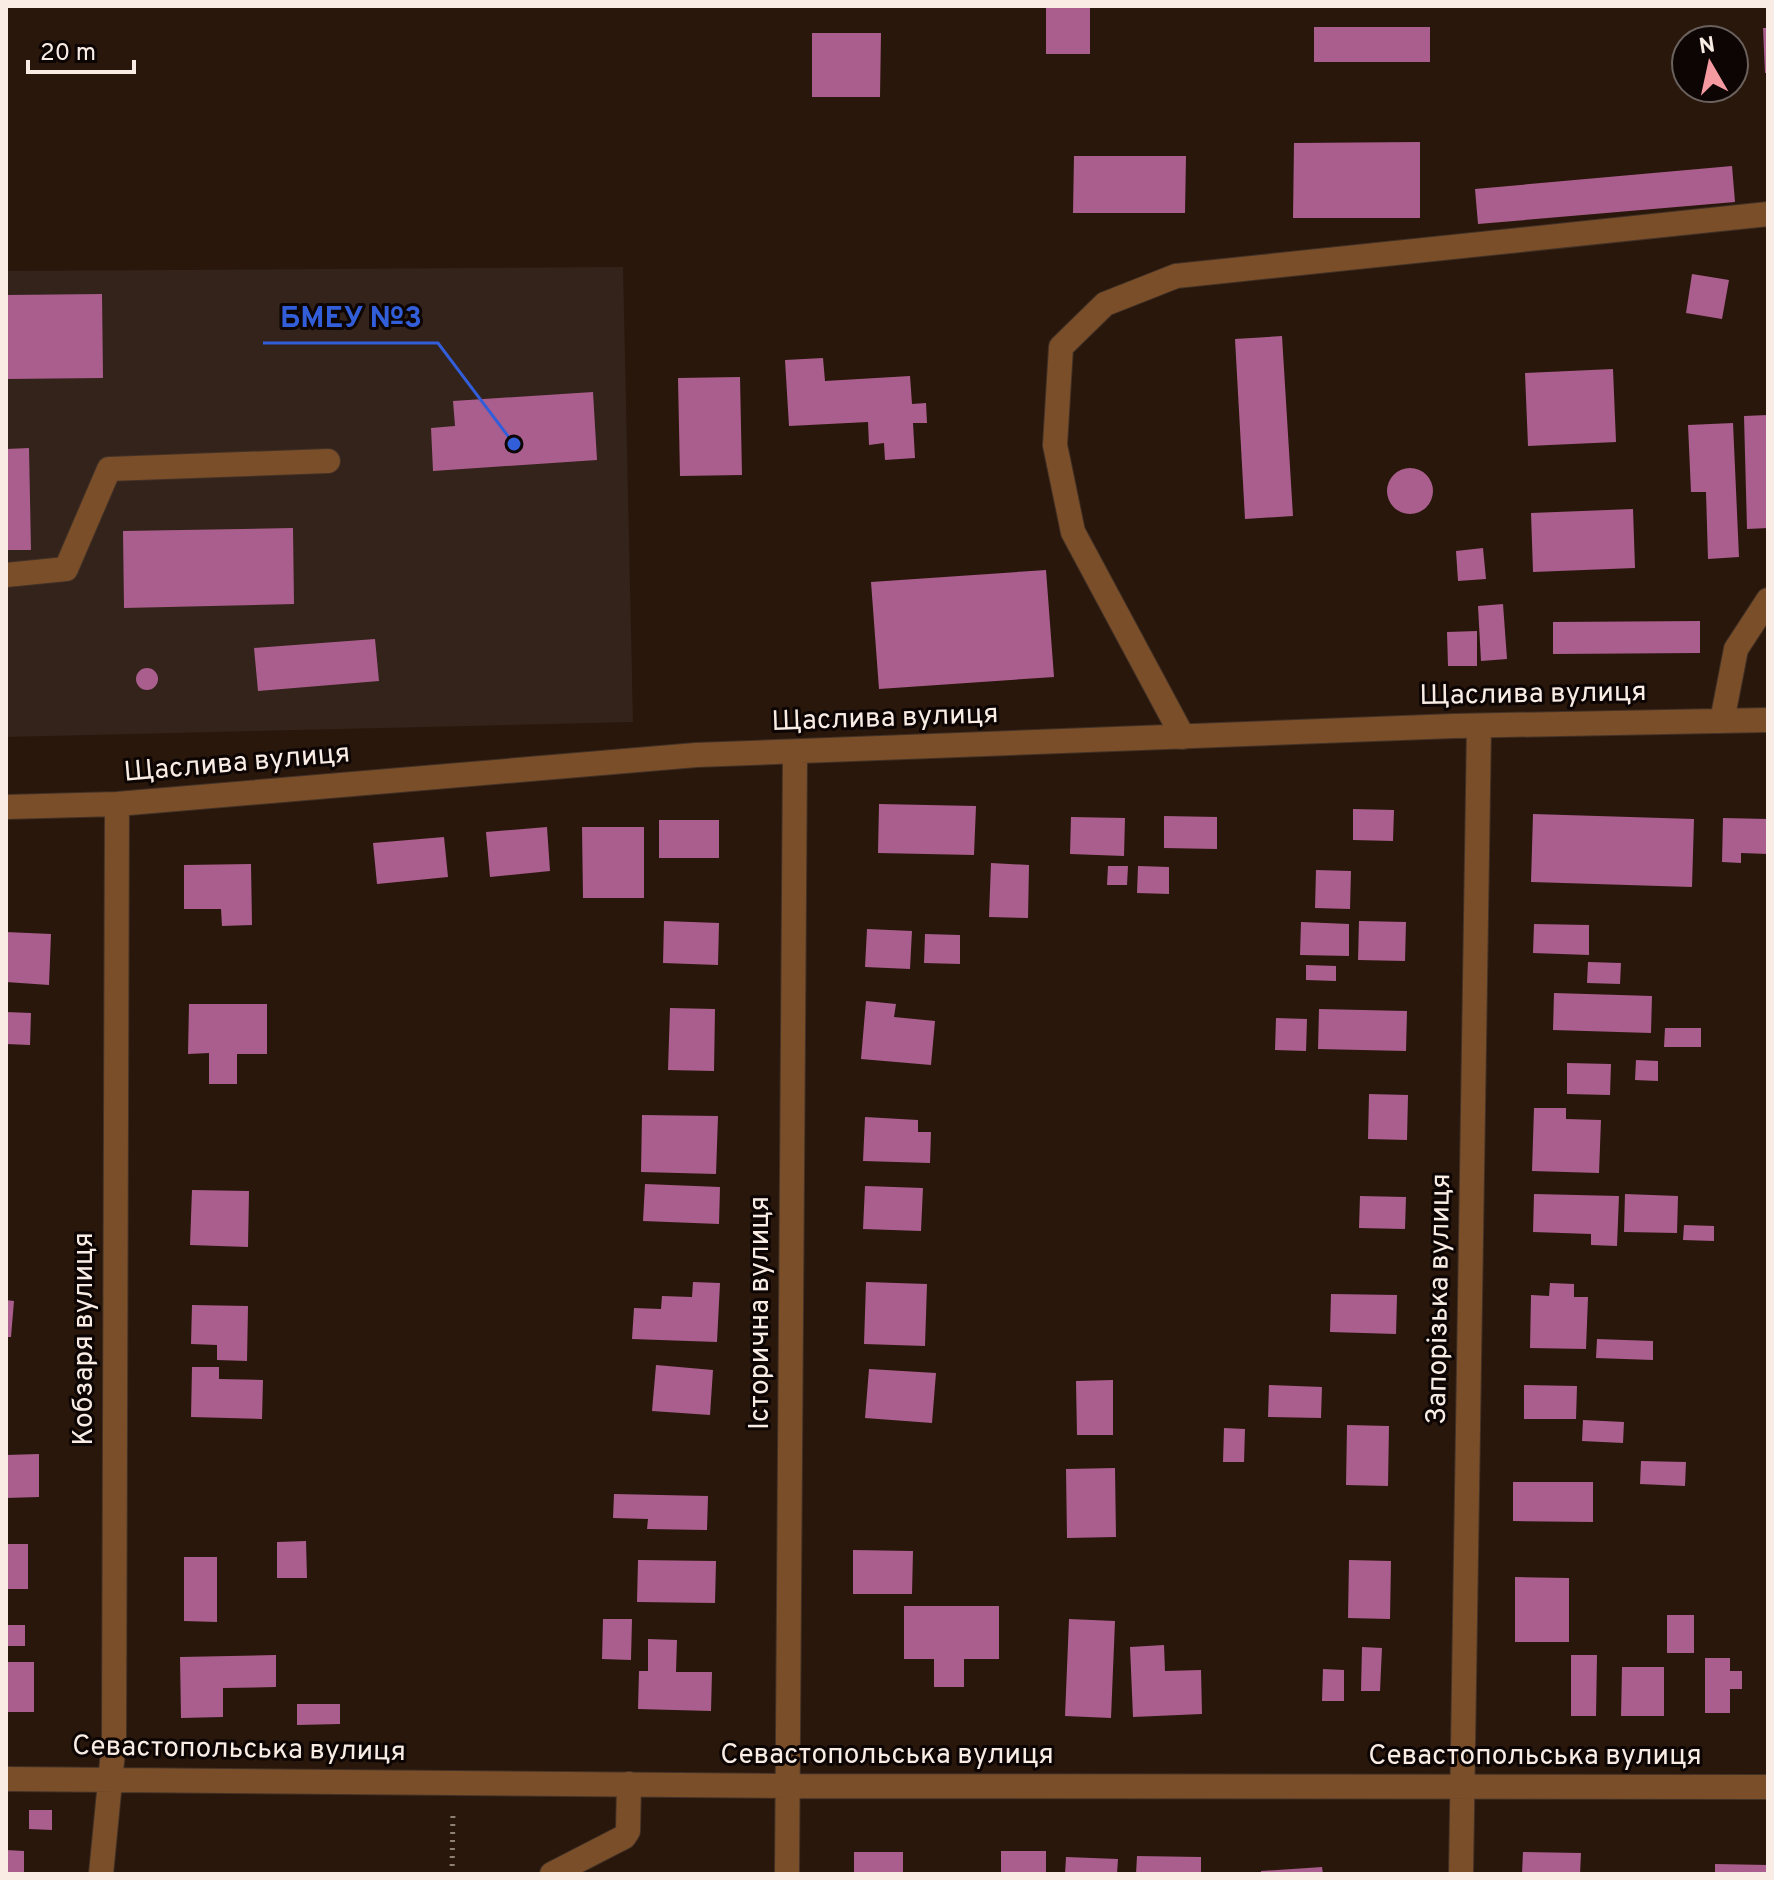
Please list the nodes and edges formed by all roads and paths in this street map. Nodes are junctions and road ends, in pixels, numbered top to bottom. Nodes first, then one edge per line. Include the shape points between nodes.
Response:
1 (1768, 214) edge
2 (328, 461) dead end
3 (6, 575) edge
4 (1768, 600) edge
5 (1768, 720) edge
6 (1722, 721) junction
7 (1479, 726) junction
8 (1183, 737) junction
9 (795, 753) junction
10 (117, 804) junction
11 (6, 807) edge
12 (6, 1779) edge
13 (112, 1780) junction
14 (453, 1782) junction
15 (629, 1784) junction
16 (787, 1786) junction
17 (1462, 1787) junction
18 (1768, 1787) edge
19 (101, 1874) edge
20 (452, 1874) edge
21 (552, 1874) edge
22 (787, 1874) edge
23 (1461, 1874) edge

1 - 8 street via 1176,276 1105,304 1061,347 1055,445 1073,532
2 - 3 street via 109,469 66,569
4 - 6 street via 1736,649
5 - 6 street, Щаслива вулиця
6 - 7 street, Щаслива вулиця
7 - 8 street, Щаслива вулиця
7 - 17 street, Запорізька вулиця
8 - 9 street, Щаслива вулиця
9 - 10 street, Щаслива вулиця via 696,755
9 - 16 street, Історична вулиця
10 - 11 street, Щаслива вулиця
10 - 13 street, Кобзаря вулиця
12 - 13 street, Севастопольська вулиця
13 - 14 street, Севастопольська вулиця
13 - 19 street, Кобзаря вулиця
14 - 15 street, Севастопольська вулиця
14 - 20 path
15 - 16 street, Севастопольська вулиця
15 - 21 street via 624,1837
16 - 17 street, Севастопольська вулиця
16 - 22 street, Історична вулиця
17 - 18 street, Севастопольська вулиця
17 - 23 street, Запорізька вулиця

